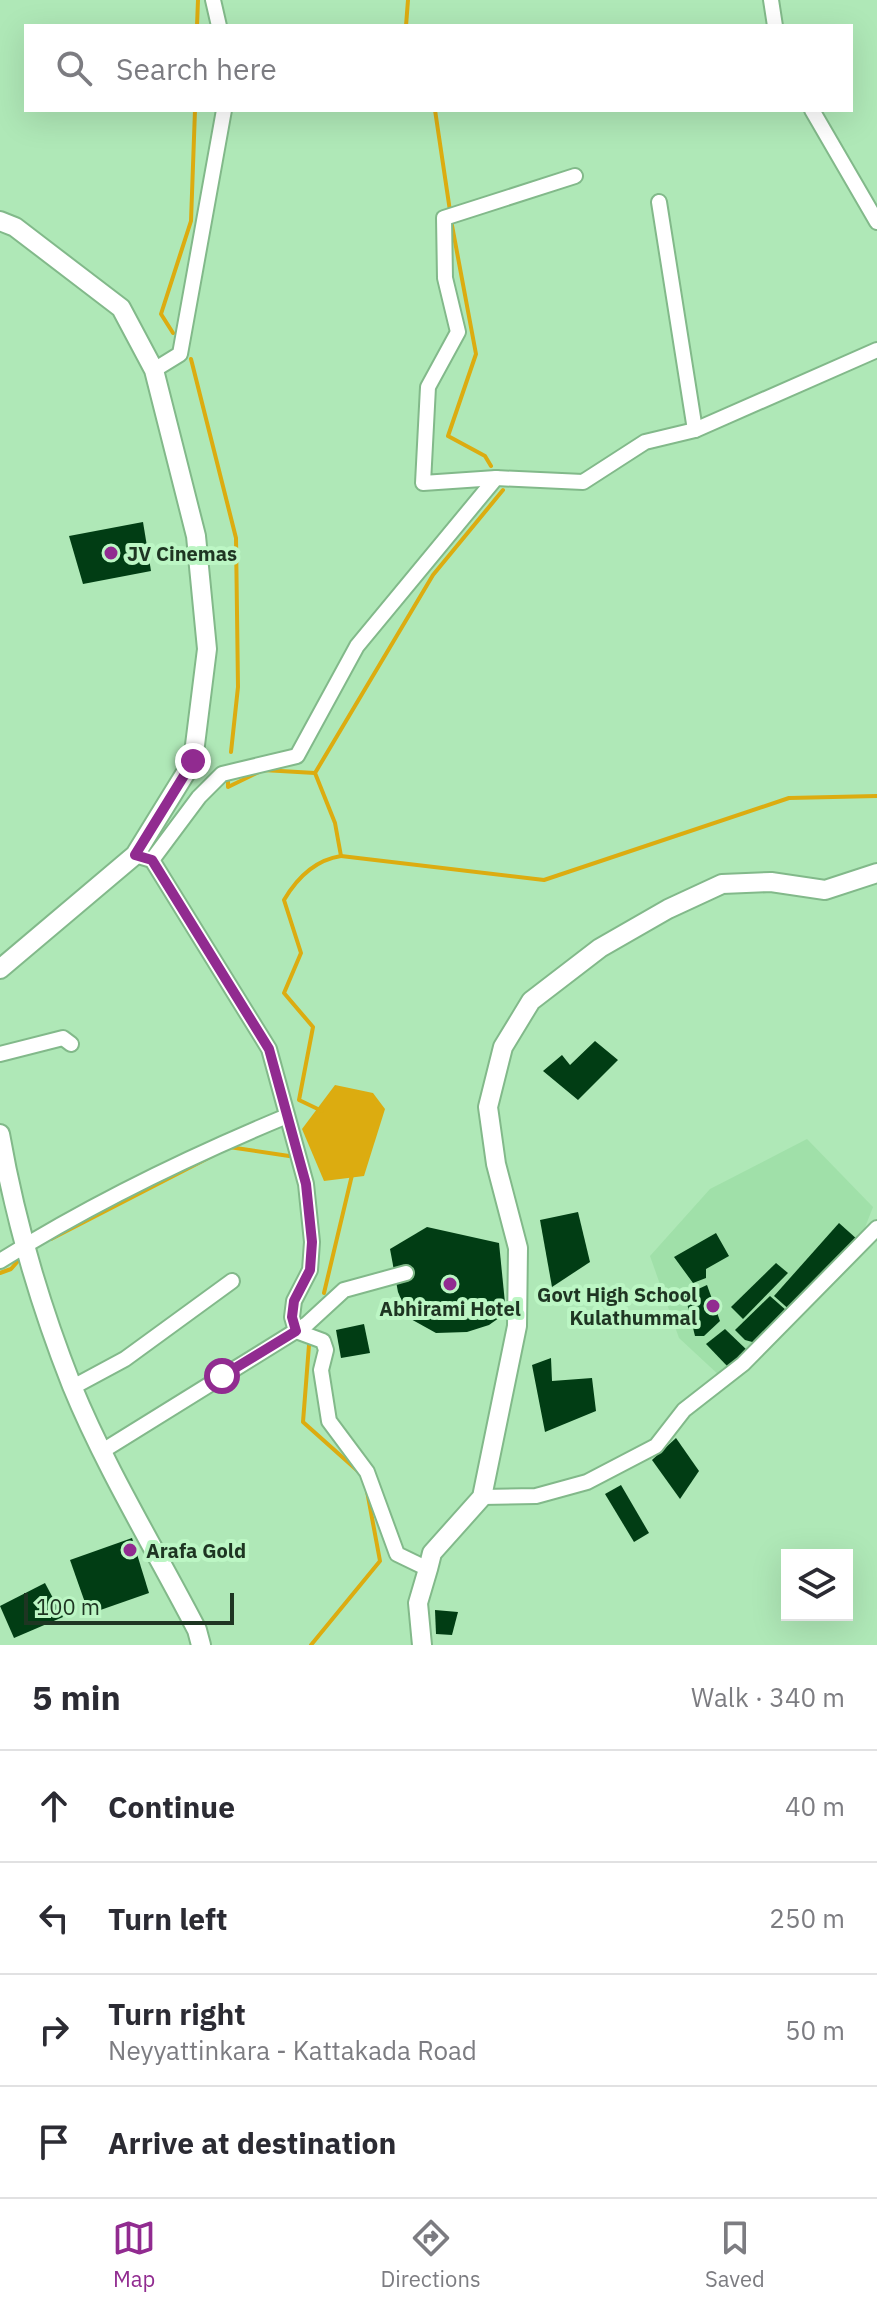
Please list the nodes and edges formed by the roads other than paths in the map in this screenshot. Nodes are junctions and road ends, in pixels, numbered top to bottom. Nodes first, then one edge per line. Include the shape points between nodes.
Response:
1 (213, 0) edge
2 (771, 0) edge
3 (219, 24) edge
4 (775, 24) edge
5 (224, 112) edge
6 (813, 112) edge
7 (575, 176) dead end
8 (659, 202) dead end
9 (0, 221) edge
10 (877, 222) edge
11 (877, 350) edge
12 (154, 370) junction
13 (695, 430) junction
14 (496, 478) junction
15 (143, 858) junction
16 (877, 873) edge
17 (0, 969) edge
18 (71, 1044) dead end
19 (0, 1054) edge
20 (287, 1116) junction
21 (0, 1134) edge
22 (877, 1228) edge
23 (25, 1245) junction
24 (0, 1261) edge
25 (406, 1273) dead end
26 (232, 1281) dead end
27 (296, 1331) junction
28 (73, 1387) junction
29 (104, 1450) junction
30 (482, 1497) junction
31 (428, 1569) junction
32 (201, 1645) edge
33 (422, 1645) edge

1 - 3 street
2 - 4 street
5 - 12 street via 180,354
6 - 10 street
7 - 14 street via 444,218 445,278 458,332 428,387 423,483
8 - 13 street
9 - 12 main road via 121,308
11 - 13 street
12 - 15 main road via 196,536 207,649 193,761
13 - 14 street via 645,442 583,482
14 - 15 street via 357,646 297,756 222,774
15 - 17 main road
15 - 20 street via 269,1049
16 - 30 main road via 825,890 771,882 722,884 600,948 531,1001 503,1047 488,1107 496,1164 518,1248 517,1326
18 - 19 street via 63,1038
20 - 23 street via 80,1213
20 - 27 street via 306,1184 312,1242 310,1270 294,1301
21 - 23 main road
22 - 30 street via 743,1364 684,1410 656,1446 574,1485 536,1496
23 - 24 street
23 - 28 main road
25 - 27 street via 344,1290
26 - 28 street via 125,1359
27 - 29 street
27 - 31 street via 323,1341 321,1370 329,1421 367,1472 397,1554
28 - 29 main road
29 - 32 main road
30 - 31 main road via 432,1553
31 - 33 main road via 418,1603

